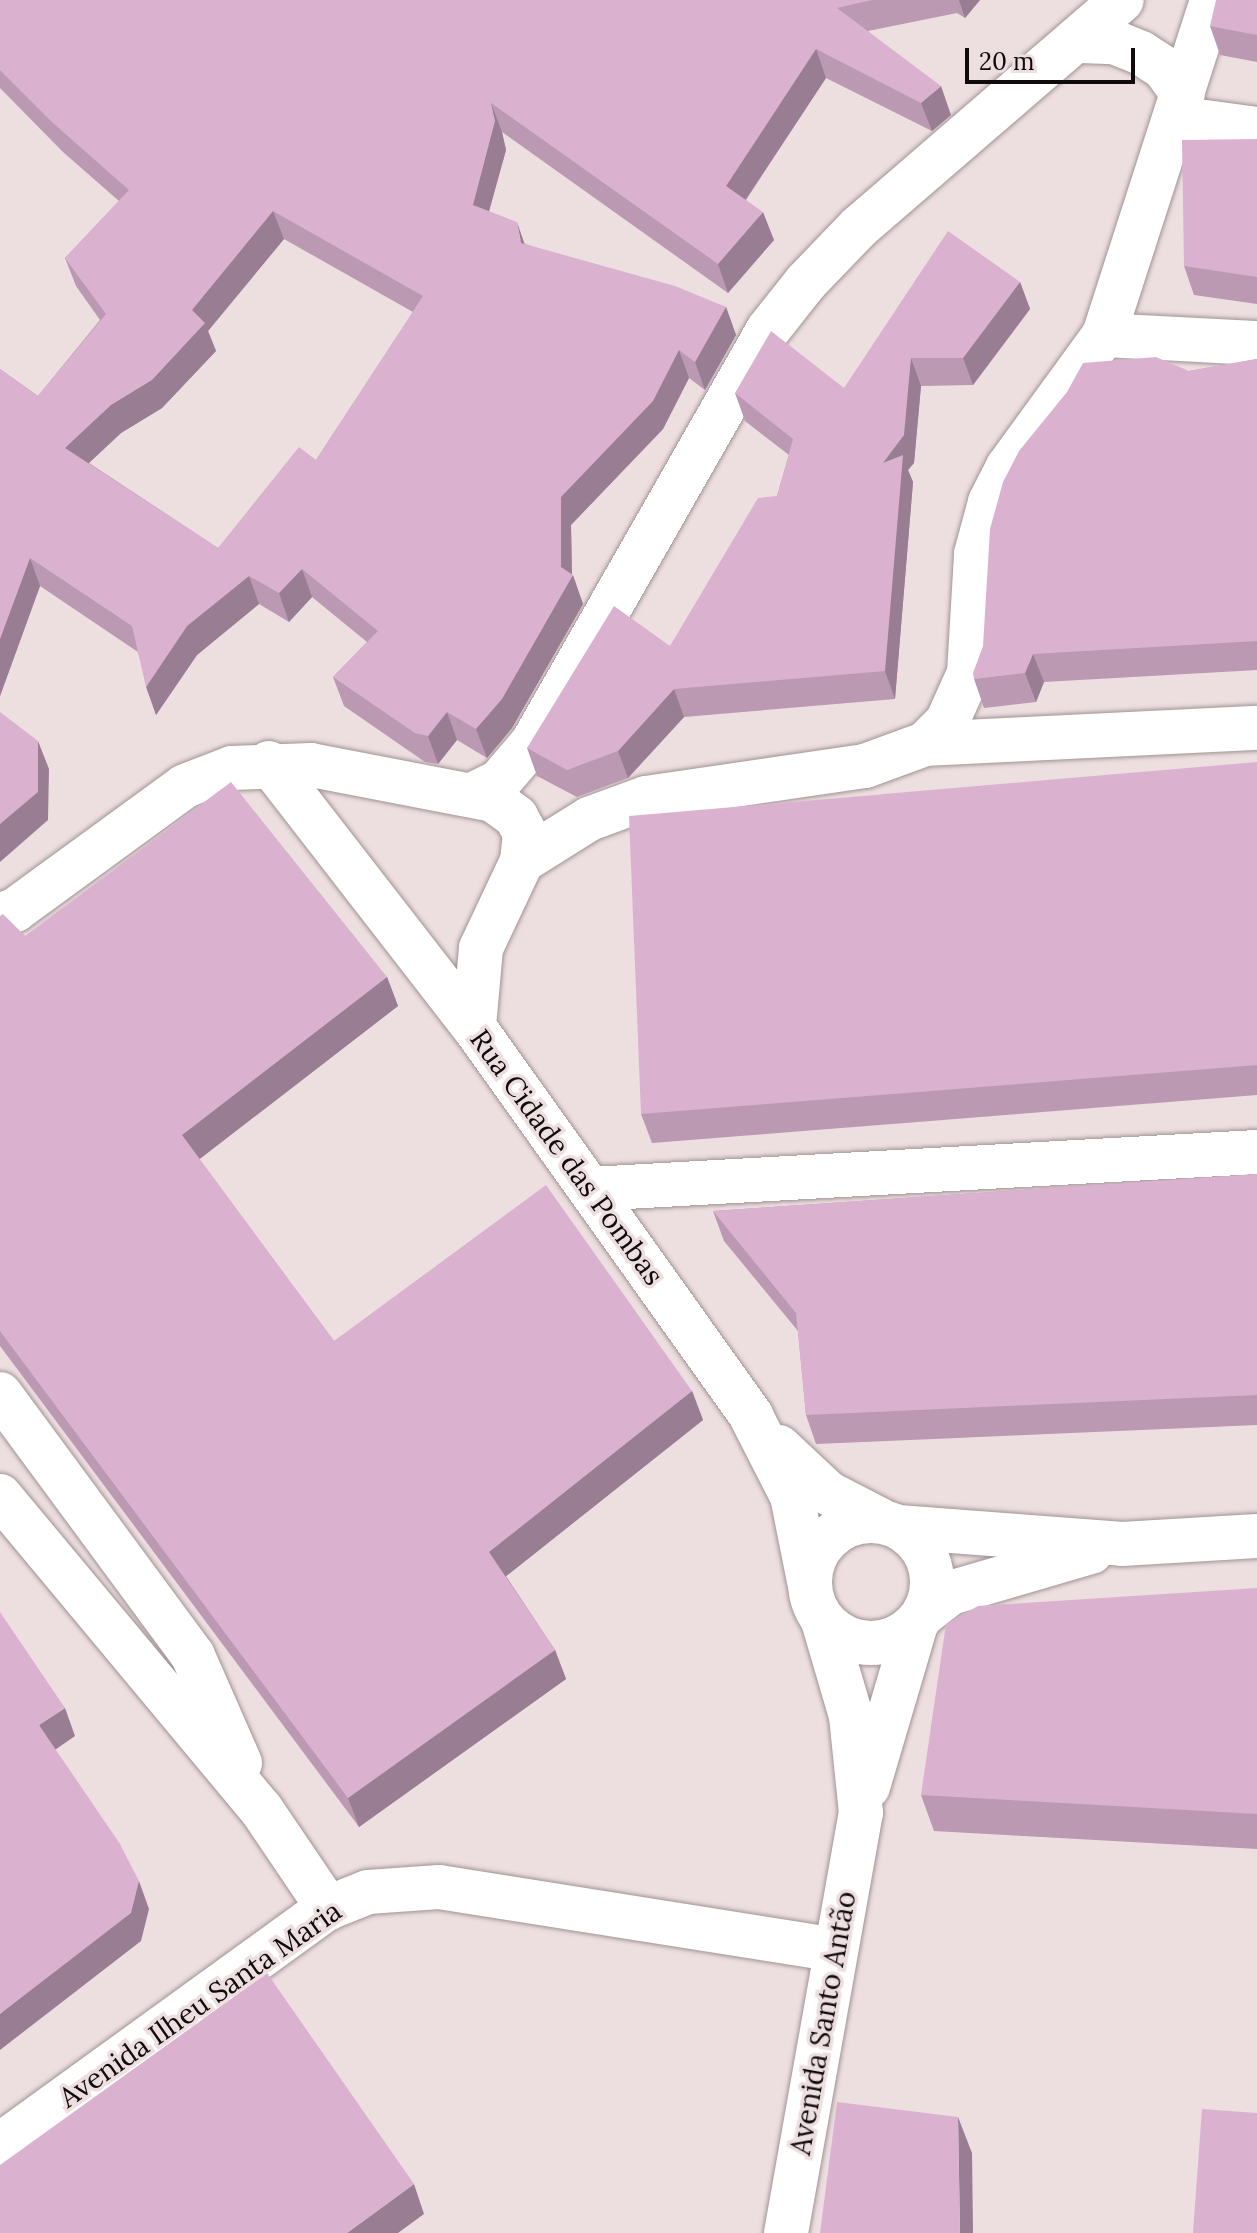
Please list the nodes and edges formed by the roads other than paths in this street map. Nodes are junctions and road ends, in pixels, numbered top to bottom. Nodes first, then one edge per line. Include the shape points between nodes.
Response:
1 (1122, 0) edge
2 (1212, 0) edge
3 (1081, 41) junction
4 (1180, 106) junction
5 (1257, 129) edge
6 (1104, 335) junction
7 (1257, 343) edge
8 (1257, 728) edge
9 (925, 744) junction
10 (269, 763) junction
11 (472, 795) junction
12 (522, 861) junction
13 (0, 915) edge
14 (474, 1027) junction
15 (1257, 1152) edge
16 (591, 1189) junction
17 (0, 1394) edge
18 (751, 1416) junction
19 (0, 1496) edge
20 (889, 1523) junction
21 (1257, 1536) edge
22 (1122, 1544) junction
23 (816, 1601) junction
24 (920, 1619) junction
25 (261, 1809) junction
26 (861, 1813) junction
27 (328, 1908) junction
28 (836, 1950) junction
29 (0, 2145) edge
30 (786, 2233) edge

1 - 3 street
2 - 4 street
3 - 4 street via 1114,42 1164,68
3 - 11 street via 1003,98 859,227 806,282 768,330 533,742 499,782
4 - 5 street
4 - 6 street
6 - 7 street
6 - 9 street via 1008,467 990,502 976,554 969,673 947,722
8 - 9 street
9 - 12 street via 865,766 646,798 589,819
10 - 11 street via 339,769
10 - 13 street via 232,768 185,786 15,910
10 - 14 street, Rua Cidade das Pombas
11 - 12 street via 493,800 516,817 525,833
12 - 14 street via 481,948
14 - 16 street, Rua Cidade das Pombas
15 - 16 street
16 - 18 street, Rua Cidade das Pombas
17 - 25 street via 193,1656
18 - 20 street via 803,1474 851,1507
18 - 23 street, Rua Cidade das Pombas via 792,1496
19 - 25 street
20 - 22 street
20 - 23 street via 842,1527 824,1541 813,1559
20 - 24 street via 926,1554 932,1593
21 - 22 street
22 - 24 street via 950,1593
23 - 24 street via 859,1642 888,1641
23 - 26 street, Avenida Santo Antão via 851,1716
24 - 26 street, Avenida Santo Antão
25 - 27 street
26 - 28 street, Avenida Santo Antão
27 - 28 street, Avenida Ilheu Santa Maria via 368,1892 439,1887
27 - 29 street, Avenida Ilheu Santa Maria
28 - 30 street, Avenida Santo Antão

